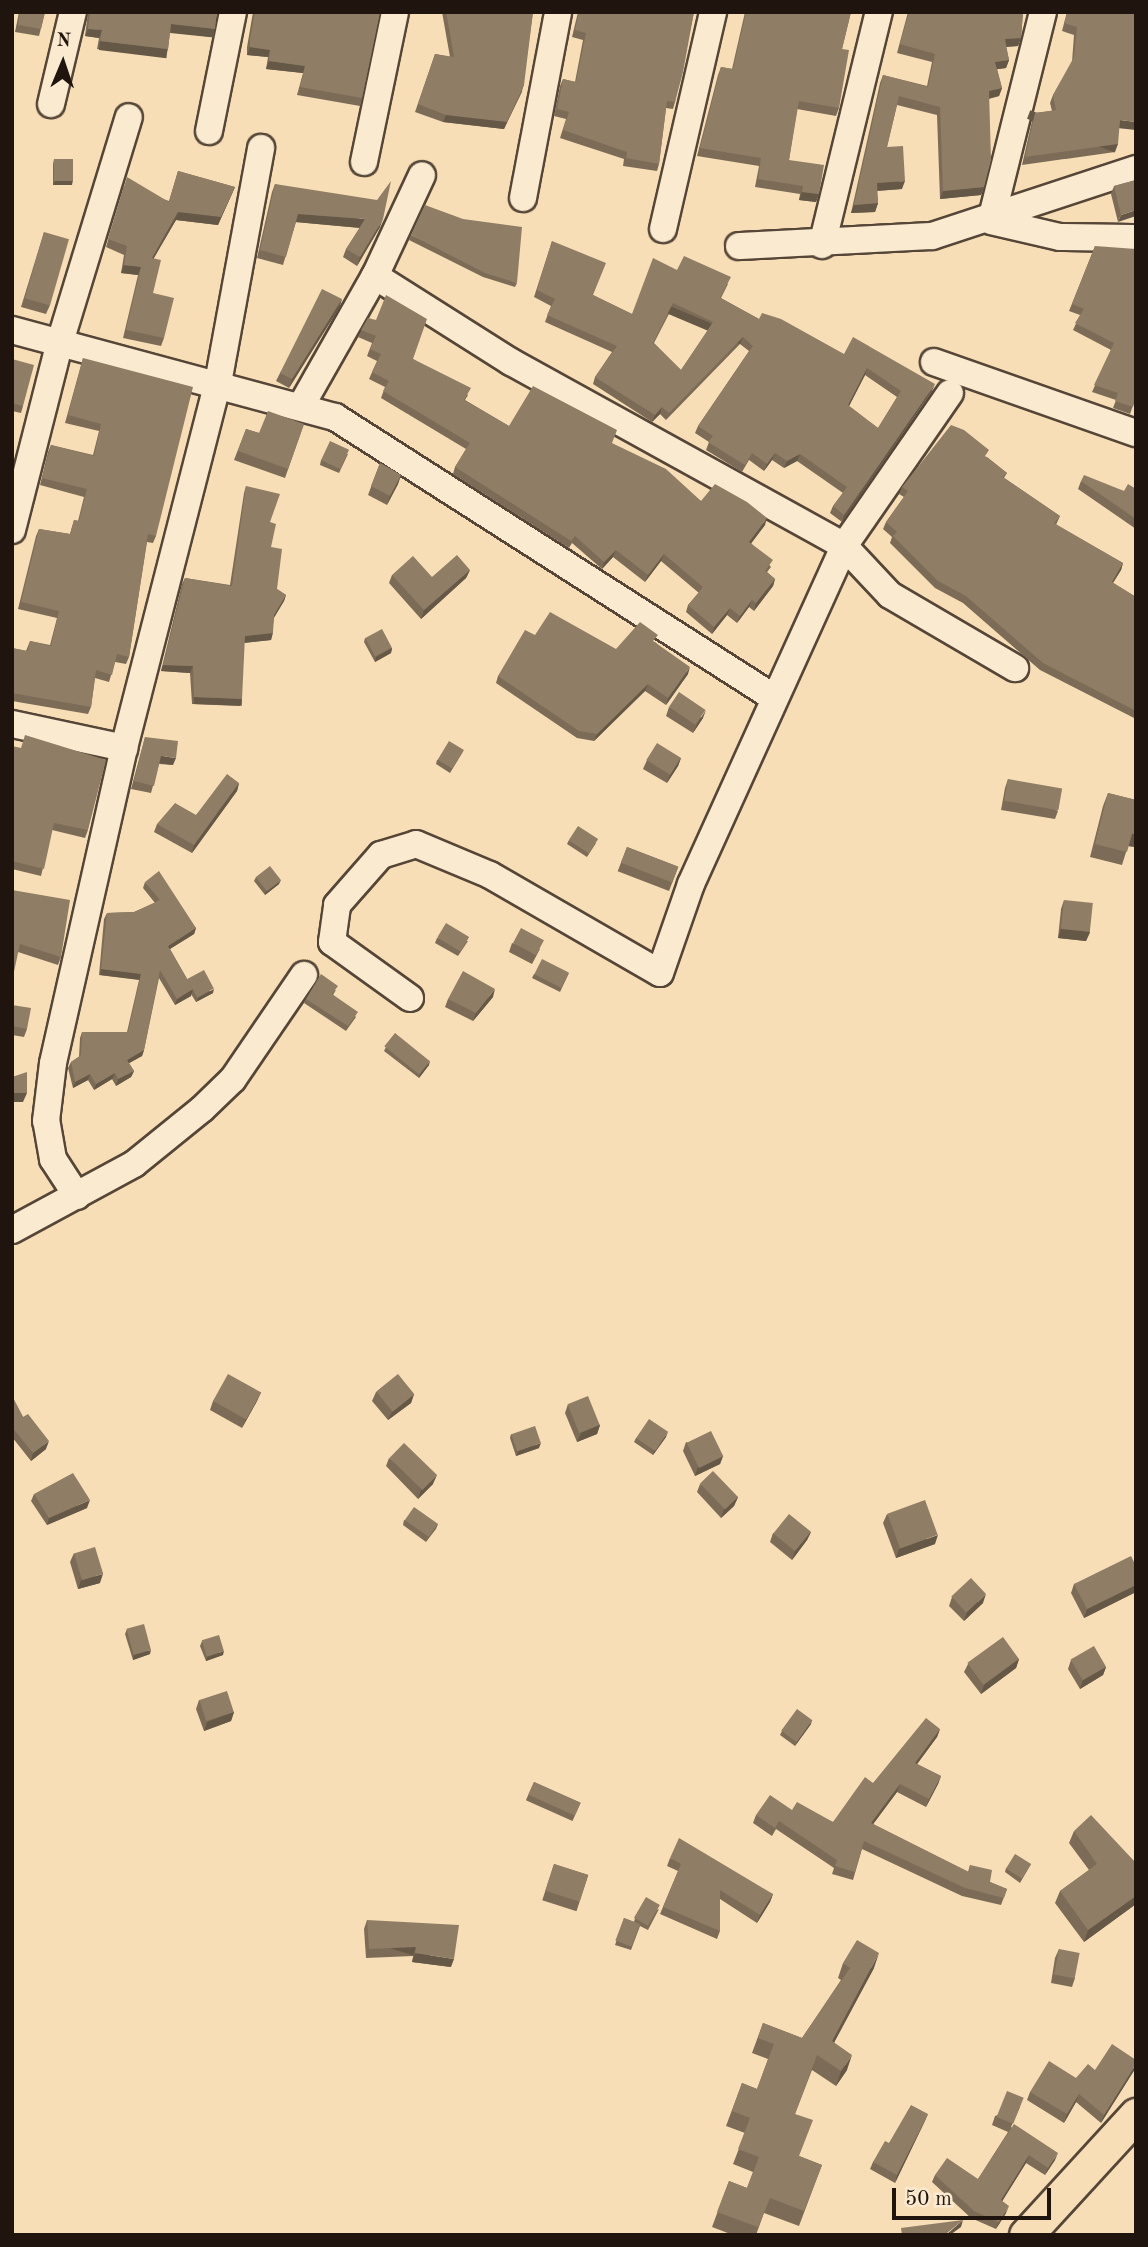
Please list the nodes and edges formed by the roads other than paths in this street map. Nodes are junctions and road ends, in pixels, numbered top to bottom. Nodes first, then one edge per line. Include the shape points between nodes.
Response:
1 (73, 12) edge
2 (233, 12) edge
3 (395, 12) edge
4 (558, 12) edge
5 (713, 12) edge
6 (879, 12) edge
7 (1043, 12) edge
8 (51, 104) dead end
9 (129, 117) dead end
10 (209, 131) dead end
11 (261, 148) dead end
12 (364, 162) dead end
13 (1136, 169) edge
14 (422, 175) dead end
15 (523, 198) dead end
16 (991, 221) junction
17 (663, 229) dead end
18 (1136, 238) edge
19 (738, 246) dead end
20 (822, 246) junction
21 (375, 276) junction
22 (12, 330) edge
23 (60, 342) junction
24 (934, 362) dead end
25 (218, 383) junction
26 (950, 393) dead end
27 (301, 406) junction
28 (1136, 433) edge
29 (12, 530) edge
30 (844, 546) junction
31 (1015, 668) dead end
32 (773, 697) junction
33 (12, 723) edge
34 (124, 748) junction
35 (303, 975) dead end
36 (410, 998) dead end
37 (77, 1196) junction
38 (12, 1230) edge
39 (1136, 2115) edge
40 (1026, 2235) edge

1 - 8 street
2 - 10 street
3 - 12 street
4 - 15 street
5 - 17 street
6 - 20 street
7 - 16 street
9 - 23 street
11 - 25 street
13 - 16 street
14 - 21 street
16 - 18 street via 1060,237
16 - 20 street via 932,236
19 - 20 street
21 - 27 street
21 - 30 street via 511,362
22 - 23 street
23 - 25 street
23 - 29 street
24 - 28 street
25 - 27 street
25 - 34 street
26 - 30 street
27 - 32 street via 335,417 403,456
30 - 31 street via 890,595
30 - 32 street
32 - 36 street via 660,973 490,875 416,844 381,855 337,905 332,942
33 - 34 street
34 - 37 street via 53,1063 46,1121 53,1159
35 - 37 street via 233,1079 134,1164
37 - 38 street
39 - 40 main road

